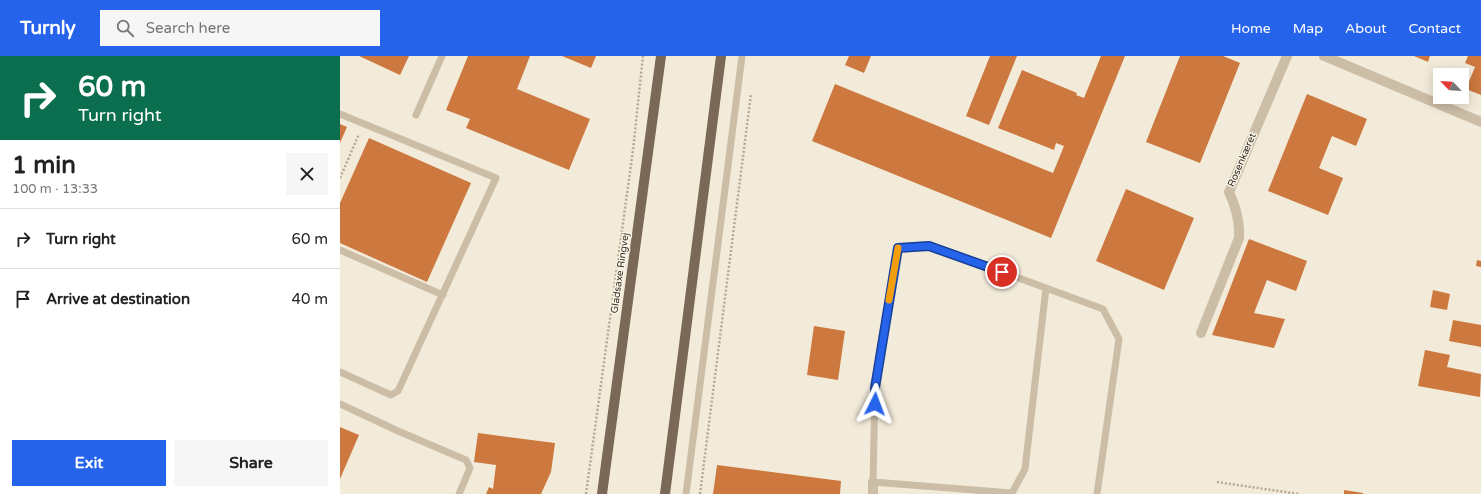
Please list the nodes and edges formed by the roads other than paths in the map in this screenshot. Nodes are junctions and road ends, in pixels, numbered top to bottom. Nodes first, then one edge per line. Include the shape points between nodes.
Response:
1 (442, 56) edge
2 (661, 56) edge
3 (721, 56) edge
4 (742, 56) edge
5 (1287, 56) edge
6 (1324, 56) edge
7 (340, 114) edge
8 (416, 115) dead end
9 (1481, 122) edge
10 (340, 250) edge
11 (1046, 288) junction
12 (443, 295) junction
13 (1201, 333) dead end
14 (340, 372) edge
15 (340, 404) edge
16 (873, 482) junction
17 (1012, 493) edge
18 (458, 494) edge
19 (602, 494) edge
20 (665, 494) edge
21 (686, 494) edge
22 (873, 494) edge
23 (1097, 494) edge

1 - 8 lane
2 - 19 main road, Gladsaxe Ringvej
3 - 20 main road
4 - 21 lane
5 - 13 street, Rosenkæret via 1229,192 1240,227 1239,238
6 - 9 street
7 - 12 lane via 496,178
10 - 12 lane
11 - 16 lane via 929,246 898,248 875,388
11 - 17 lane via 1025,469
11 - 23 lane via 1103,309 1119,339
12 - 14 lane via 398,391 391,395
15 - 18 lane via 466,460 470,468
16 - 17 lane
16 - 22 street

